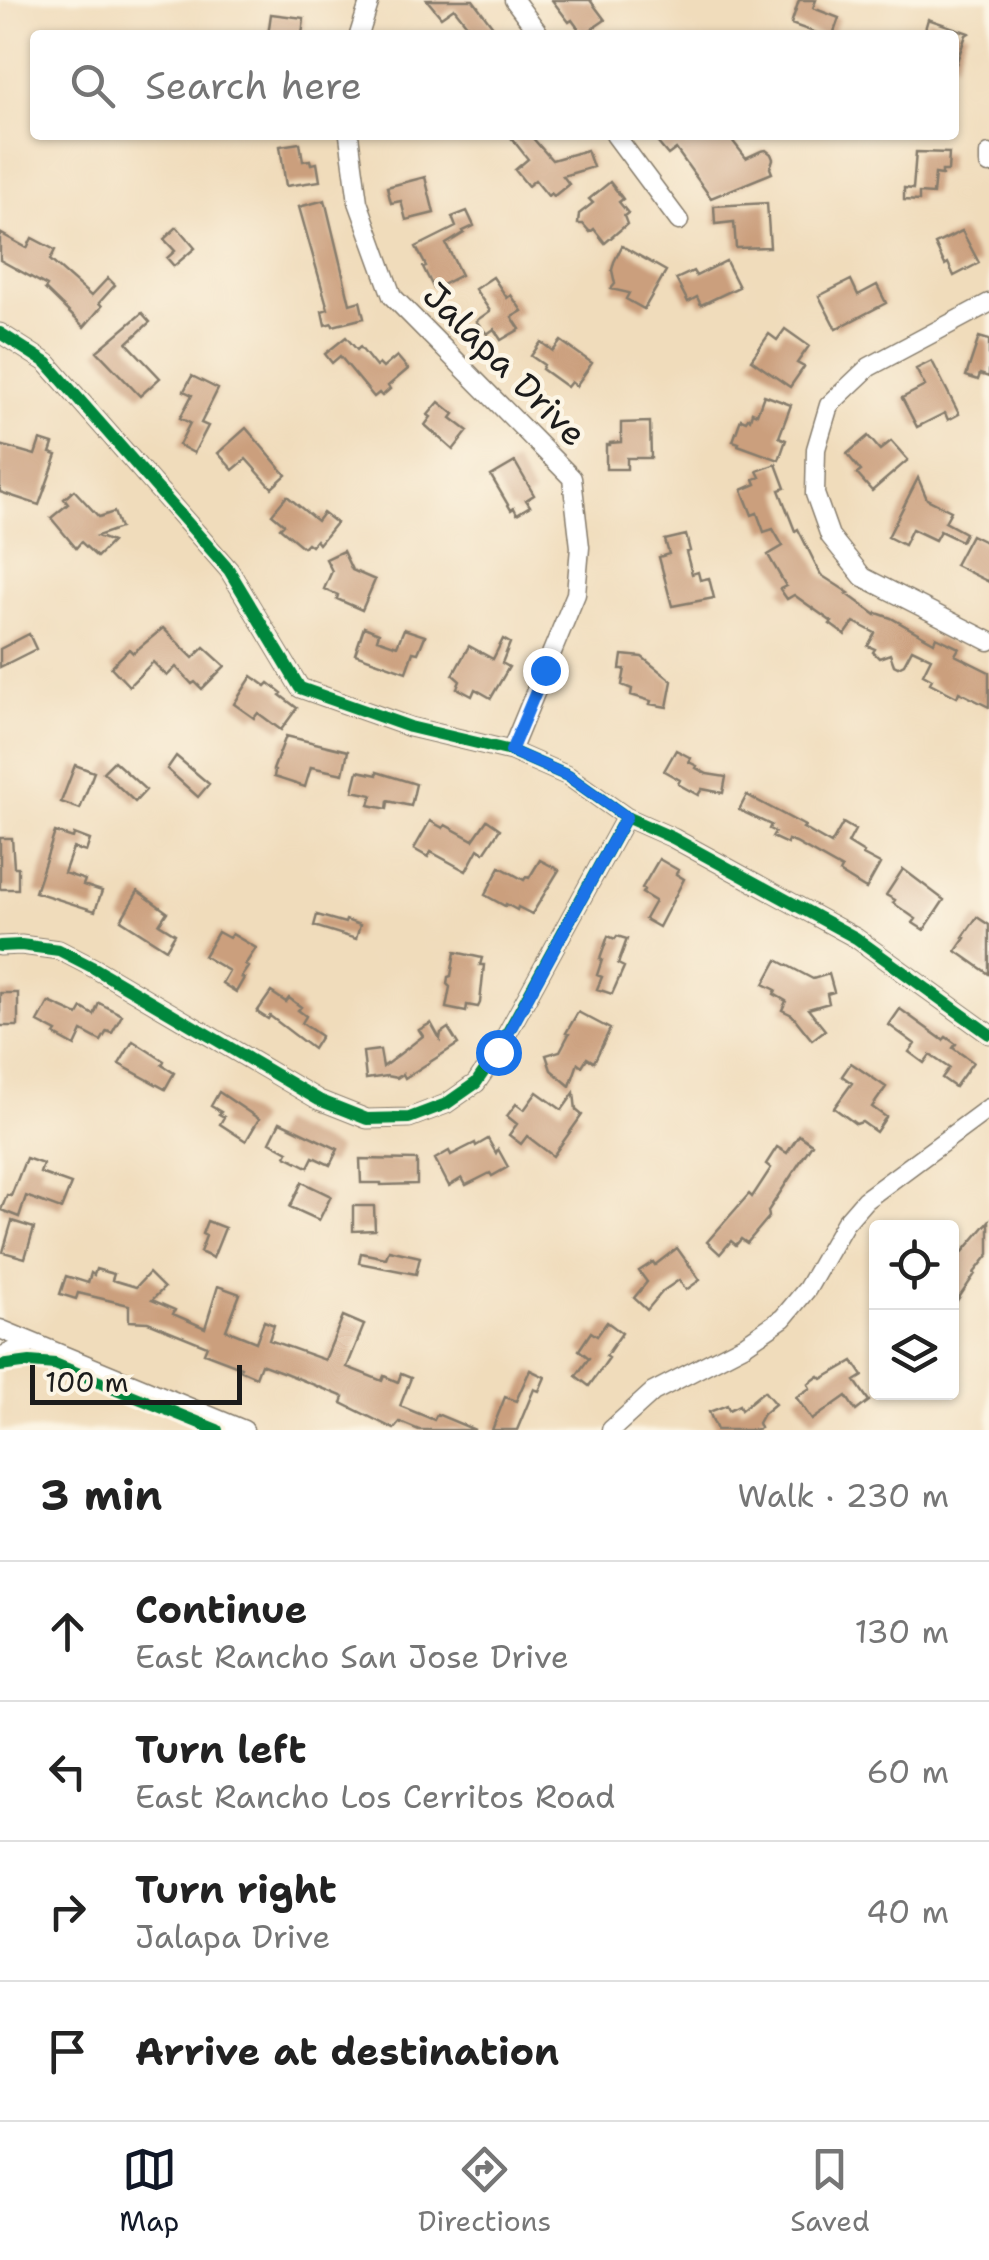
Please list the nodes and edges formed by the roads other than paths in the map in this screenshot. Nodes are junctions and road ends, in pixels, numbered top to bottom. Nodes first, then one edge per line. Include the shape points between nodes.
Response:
1 (370, 0) edge
2 (514, 0) edge
3 (361, 30) edge
4 (536, 30) edge
5 (349, 140) edge
6 (618, 140) edge
7 (989, 154) edge
8 (989, 164) edge
9 (679, 221) dead end
10 (989, 303) edge
11 (0, 334) edge
12 (989, 641) edge
13 (511, 751) junction
14 (626, 817) junction
15 (0, 946) edge
16 (989, 1034) edge
17 (989, 1108) edge
18 (0, 1329) edge
19 (32, 1343) junction
20 (0, 1356) edge
21 (244, 1430) edge
22 (611, 1430) edge

1 - 3 street
2 - 4 street
5 - 13 street, Jalapa Drive via 358,202 392,296 572,478 580,547 576,594
6 - 9 street
7 - 8 street
10 - 12 street via 869,367 830,405 816,449 815,494 830,536 863,577
11 - 13 street via 46,363 229,570 300,688 410,727
13 - 14 street via 568,776
14 - 15 street via 476,1083 409,1118 367,1120 319,1100 59,950
14 - 16 street via 856,938
17 - 22 street via 865,1200 784,1318 653,1392
18 - 19 street
19 - 20 street
19 - 21 street

